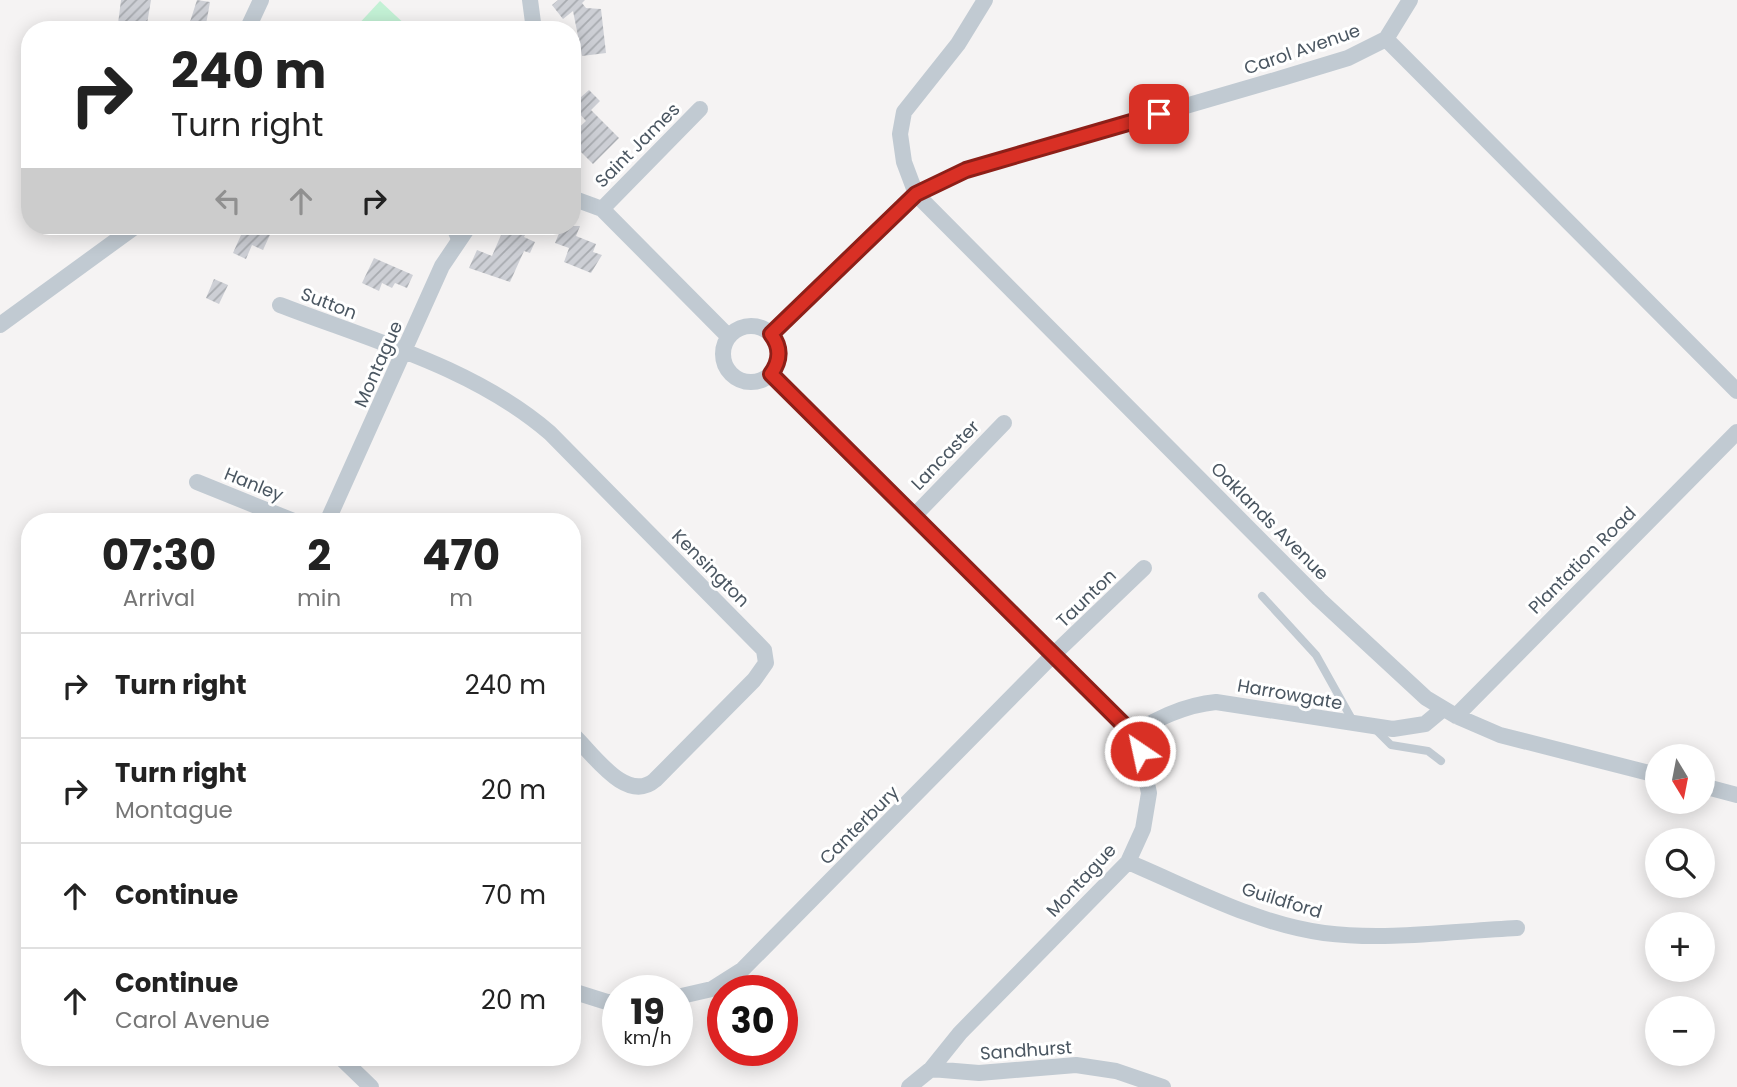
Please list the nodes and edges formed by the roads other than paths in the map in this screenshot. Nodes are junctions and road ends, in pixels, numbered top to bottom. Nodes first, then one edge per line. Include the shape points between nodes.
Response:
1 (261, 0) edge
2 (530, 0) edge
3 (985, 0) edge
4 (1410, 0) edge
5 (251, 21) edge
6 (533, 21) edge
7 (1386, 39) junction
8 (700, 109) dead end
9 (916, 194) junction
10 (581, 201) edge
11 (602, 209) junction
12 (124, 235) edge
13 (453, 235) edge
14 (462, 235) edge
15 (456, 242) junction
16 (279, 305) dead end
17 (0, 325) edge
18 (771, 334) junction
19 (728, 336) junction
20 (404, 353) junction
21 (771, 374) junction
22 (1737, 391) edge
23 (1004, 423) dead end
24 (1737, 432) edge
25 (197, 482) dead end
26 (274, 513) edge
27 (331, 513) edge
28 (915, 514) junction
29 (1144, 568) dead end
30 (1262, 596) dead end
31 (1054, 655) junction
32 (1449, 713) junction
33 (1354, 725) junction
34 (1373, 727) junction
35 (1130, 734) junction
36 (581, 742) edge
37 (1441, 761) dead end
38 (1645, 772) edge
39 (1715, 789) edge
40 (1737, 795) edge
41 (1128, 862) junction
42 (1517, 928) dead end
43 (693, 993) edge
44 (581, 994) edge
45 (602, 1000) edge
46 (349, 1066) edge
47 (930, 1069) junction
48 (371, 1087) edge
49 (909, 1087) edge
50 (1163, 1087) edge

1 - 5 street
2 - 6 street
3 - 9 street via 958,44 904,112 900,134 904,162
4 - 7 street
7 - 9 street, Carol Avenue via 1348,58 966,170
7 - 22 street, Carol Avenue
8 - 11 street, Saint James
9 - 18 street, Carol Avenue
9 - 32 street, Oaklands Avenue via 1320,599 1415,690
10 - 11 street
11 - 19 street
12 - 17 street
13 - 15 lane
14 - 15 street, Montague
15 - 20 street, Montague
16 - 20 street, Sutton
18 - 19 street via 744,326
18 - 21 street via 779,358
19 - 21 street via 722,355 729,372 754,382
20 - 27 street, Montague
20 - 36 street, Kensington via 478,383 520,407 764,650 766,663 754,680 643,787 626,785
21 - 28 street, Montague
23 - 28 street, Lancaster
24 - 32 street, Plantation Road
25 - 26 street, Hanley
28 - 31 street, Montague
29 - 31 street, Taunton
30 - 33 lane via 1316,654
31 - 35 street, Montague
31 - 43 street, Canterbury via 741,970 712,989
32 - 34 street, Harrowgate via 1417,727
32 - 38 street, Oaklands Avenue via 1519,741
33 - 34 street, Harrowgate
33 - 35 street, Harrowgate via 1216,702 1170,714
34 - 37 lane via 1391,744 1428,751
35 - 41 street, Montague via 1147,772 1149,807
39 - 40 street
41 - 42 street, Guildford via 1273,920 1325,933
41 - 47 street, Montague
44 - 45 street
46 - 48 street
47 - 49 street, Montague
47 - 50 street, Sandhurst via 979,1073 1076,1065 1116,1071

